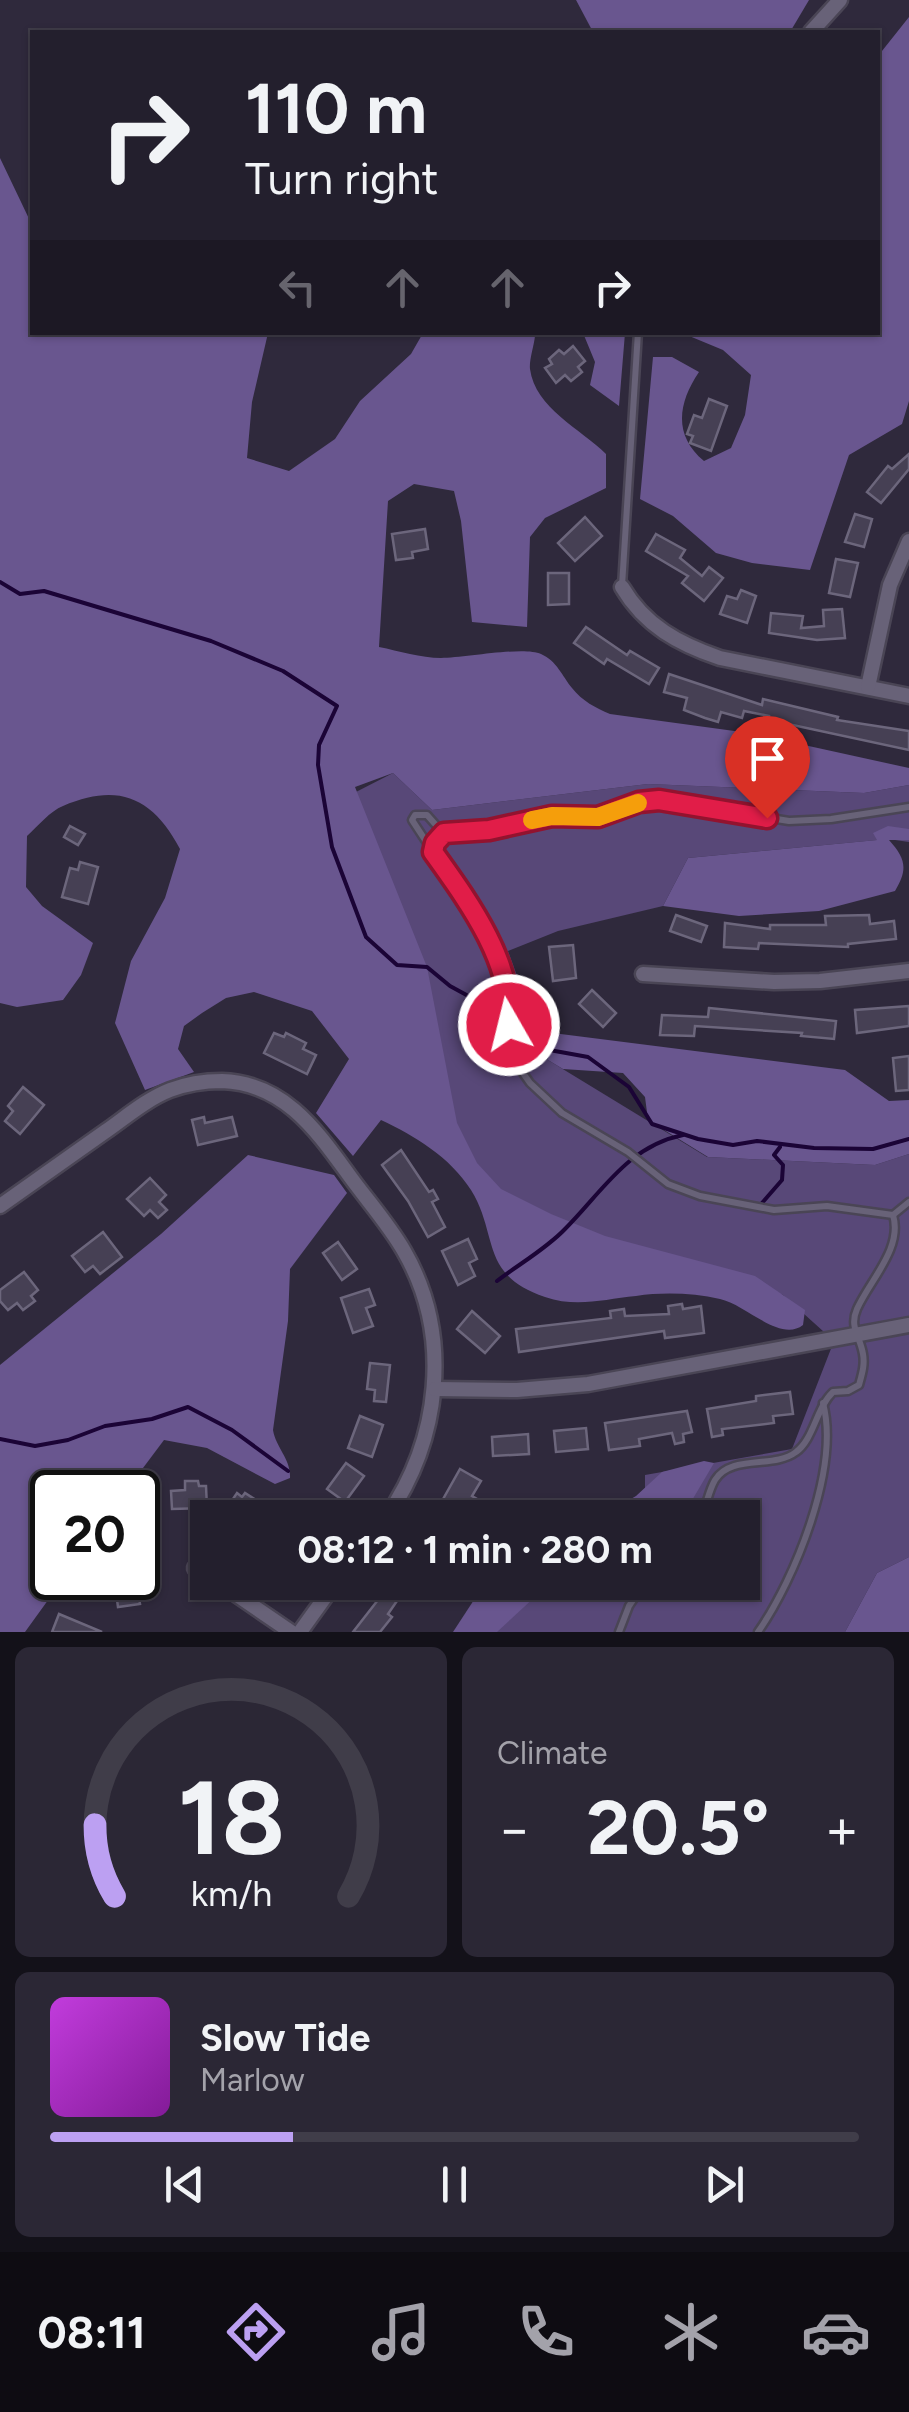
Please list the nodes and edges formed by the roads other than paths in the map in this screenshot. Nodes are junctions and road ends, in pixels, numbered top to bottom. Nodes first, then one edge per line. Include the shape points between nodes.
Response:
1 (840, 0) edge
2 (813, 30) edge
3 (638, 335) edge
4 (909, 542) edge
5 (622, 587) joint
6 (868, 687) junction
7 (909, 696) edge
8 (909, 807) edge
9 (444, 833) junction
10 (433, 852) junction
11 (909, 971) edge
12 (644, 974) dead end
13 (909, 1202) edge
14 (0, 1206) edge
15 (892, 1216) junction
16 (909, 1326) edge
17 (857, 1336) junction
18 (436, 1389) junction
19 (823, 1402) junction
20 (397, 1500) edge
21 (707, 1500) edge
22 (244, 1600) edge
23 (323, 1600) edge
24 (634, 1600) edge
25 (291, 1632) edge
26 (300, 1632) edge
27 (619, 1632) edge
28 (758, 1632) edge

1 - 2 street
3 - 5 lane
4 - 6 street via 890,586
5 - 6 street via 653,624 698,650
6 - 7 street
8 - 9 lane via 789,821 659,800 598,817 552,816
9 - 10 lane
9 - 10 lane via 428,815 412,820
10 - 15 lane via 489,942 509,993 508,1052 562,1113 668,1184 700,1196 747,1208 827,1206
11 - 12 street via 804,982
13 - 15 lane
14 - 18 street via 167,1091 222,1081 258,1087 304,1116 404,1250 428,1314
15 - 17 lane via 894,1242 856,1310
16 - 17 street
17 - 18 street via 588,1384
17 - 19 lane via 864,1367 859,1385
18 - 20 street via 416,1467
19 - 21 lane via 800,1450 725,1470
19 - 28 lane via 827,1448 808,1533
22 - 25 street
23 - 26 street
24 - 27 lane

